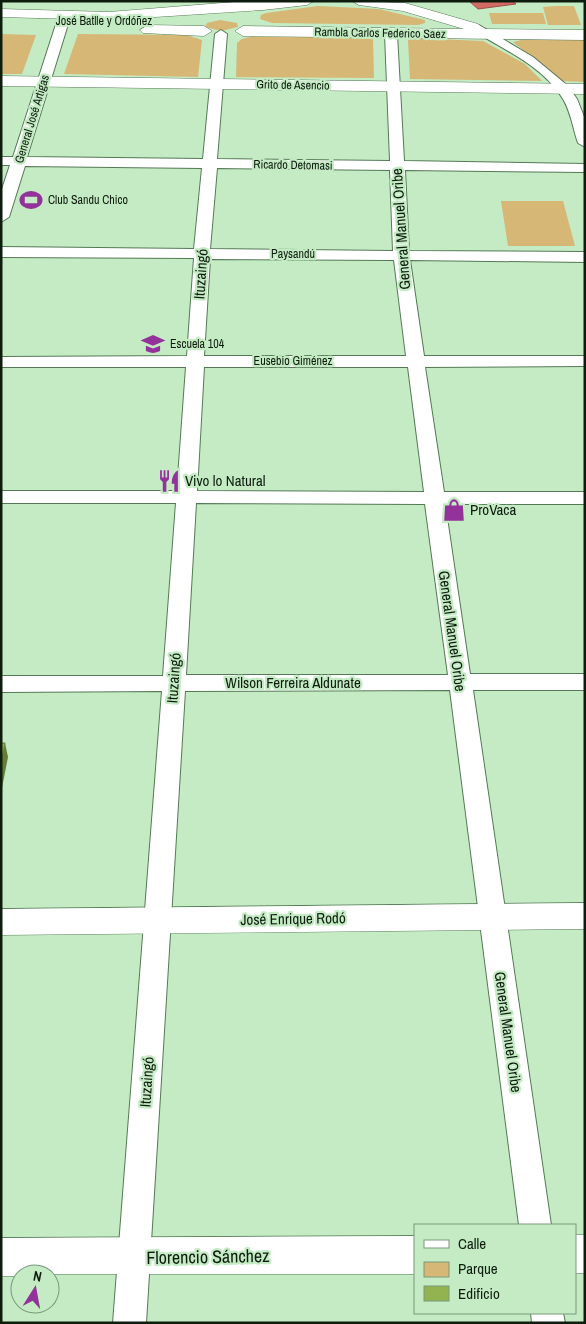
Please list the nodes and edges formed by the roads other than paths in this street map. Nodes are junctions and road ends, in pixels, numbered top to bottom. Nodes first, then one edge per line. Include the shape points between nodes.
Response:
1 (307, 1) edge
2 (359, 1) edge
3 (282, 3) junction
4 (1, 13) edge
5 (1, 21) edge
6 (208, 22) junction
7 (61, 25) junction
8 (245, 27) junction
9 (40, 29) dead end
10 (484, 32) junction
11 (220, 34) junction
12 (391, 34) junction
13 (585, 35) edge
14 (1, 81) edge
15 (43, 81) junction
16 (218, 84) junction
17 (393, 87) junction
18 (561, 89) junction
19 (585, 89) edge
20 (585, 143) edge
21 (1, 161) edge
22 (19, 162) junction
23 (210, 164) junction
24 (396, 166) junction
25 (585, 168) edge
26 (1, 217) edge
27 (1, 252) edge
28 (202, 254) junction
29 (401, 254) junction
30 (585, 257) edge
31 (414, 360) junction
32 (195, 361) junction
33 (585, 361) edge
34 (1, 362) edge
35 (1, 496) edge
36 (433, 497) junction
37 (188, 498) junction
38 (585, 498) edge
39 (460, 682) junction
40 (585, 682) edge
41 (1, 684) edge
42 (173, 684) junction
43 (492, 916) junction
44 (585, 916) edge
45 (159, 921) junction
46 (1, 922) edge
47 (535, 1224) edge
48 (414, 1255) edge
49 (1, 1257) edge
50 (133, 1258) junction
51 (129, 1323) edge

1 - 3 street
2 - 10 street via 405,6
3 - 4 street via 109,16
3 - 6 street
5 - 7 street, José Batlle y Ordóñez
6 - 7 street, José Batlle y Ordóñez
6 - 7 street via 132,30
6 - 8 street via 232,18
6 - 11 street
7 - 9 street
7 - 15 street, General José Artigas
8 - 10 street, Rambla Carlos Federico Saez
8 - 11 street
8 - 12 street, Rambla Carlos Federico Saez
10 - 12 street, Rambla Carlos Federico Saez
10 - 13 street, Rambla Carlos Federico Saez
10 - 18 street via 533,63
11 - 16 street, Ituzaingó
12 - 17 street, General Manuel Oribe
14 - 15 street, Grito de Asencio
15 - 16 street, Grito de Asencio
15 - 22 street, General José Artigas
16 - 17 street, Grito de Asencio
16 - 23 street, Ituzaingó
17 - 18 street, Grito de Asencio
17 - 24 street, General Manuel Oribe
18 - 19 street, Grito de Asencio
18 - 20 street via 570,100
21 - 22 street, Ricardo Detomasi
22 - 23 street, Ricardo Detomasi
22 - 26 street, General José Artigas
23 - 24 street, Ricardo Detomasi
23 - 28 street, Ituzaingó
24 - 25 street, Ricardo Detomasi
24 - 29 street, General Manuel Oribe
27 - 28 street, Paysandú
28 - 29 street, Paysandú
28 - 32 street, Ituzaingó
29 - 30 street, Paysandú
29 - 31 street, General Manuel Oribe
31 - 32 street, Eusebio Giménez
31 - 33 street, Eusebio Giménez
31 - 36 street, General Manuel Oribe
32 - 34 street, Eusebio Giménez
32 - 37 street, Ituzaingó
35 - 37 street
36 - 37 street
36 - 38 street
36 - 39 street, General Manuel Oribe
37 - 42 street, Ituzaingó
39 - 40 street, Wilson Ferreira Aldunate
39 - 42 street, Wilson Ferreira Aldunate
39 - 43 street, General Manuel Oribe
41 - 42 street, Wilson Ferreira Aldunate
42 - 45 street, Ituzaingó
43 - 44 street, José Enrique Rodó
43 - 45 street, José Enrique Rodó
43 - 47 street, General Manuel Oribe
45 - 46 street, José Enrique Rodó
45 - 50 street, Ituzaingó
48 - 50 street, Florencio Sánchez
49 - 50 street, Florencio Sánchez
50 - 51 street, Ituzaingó

